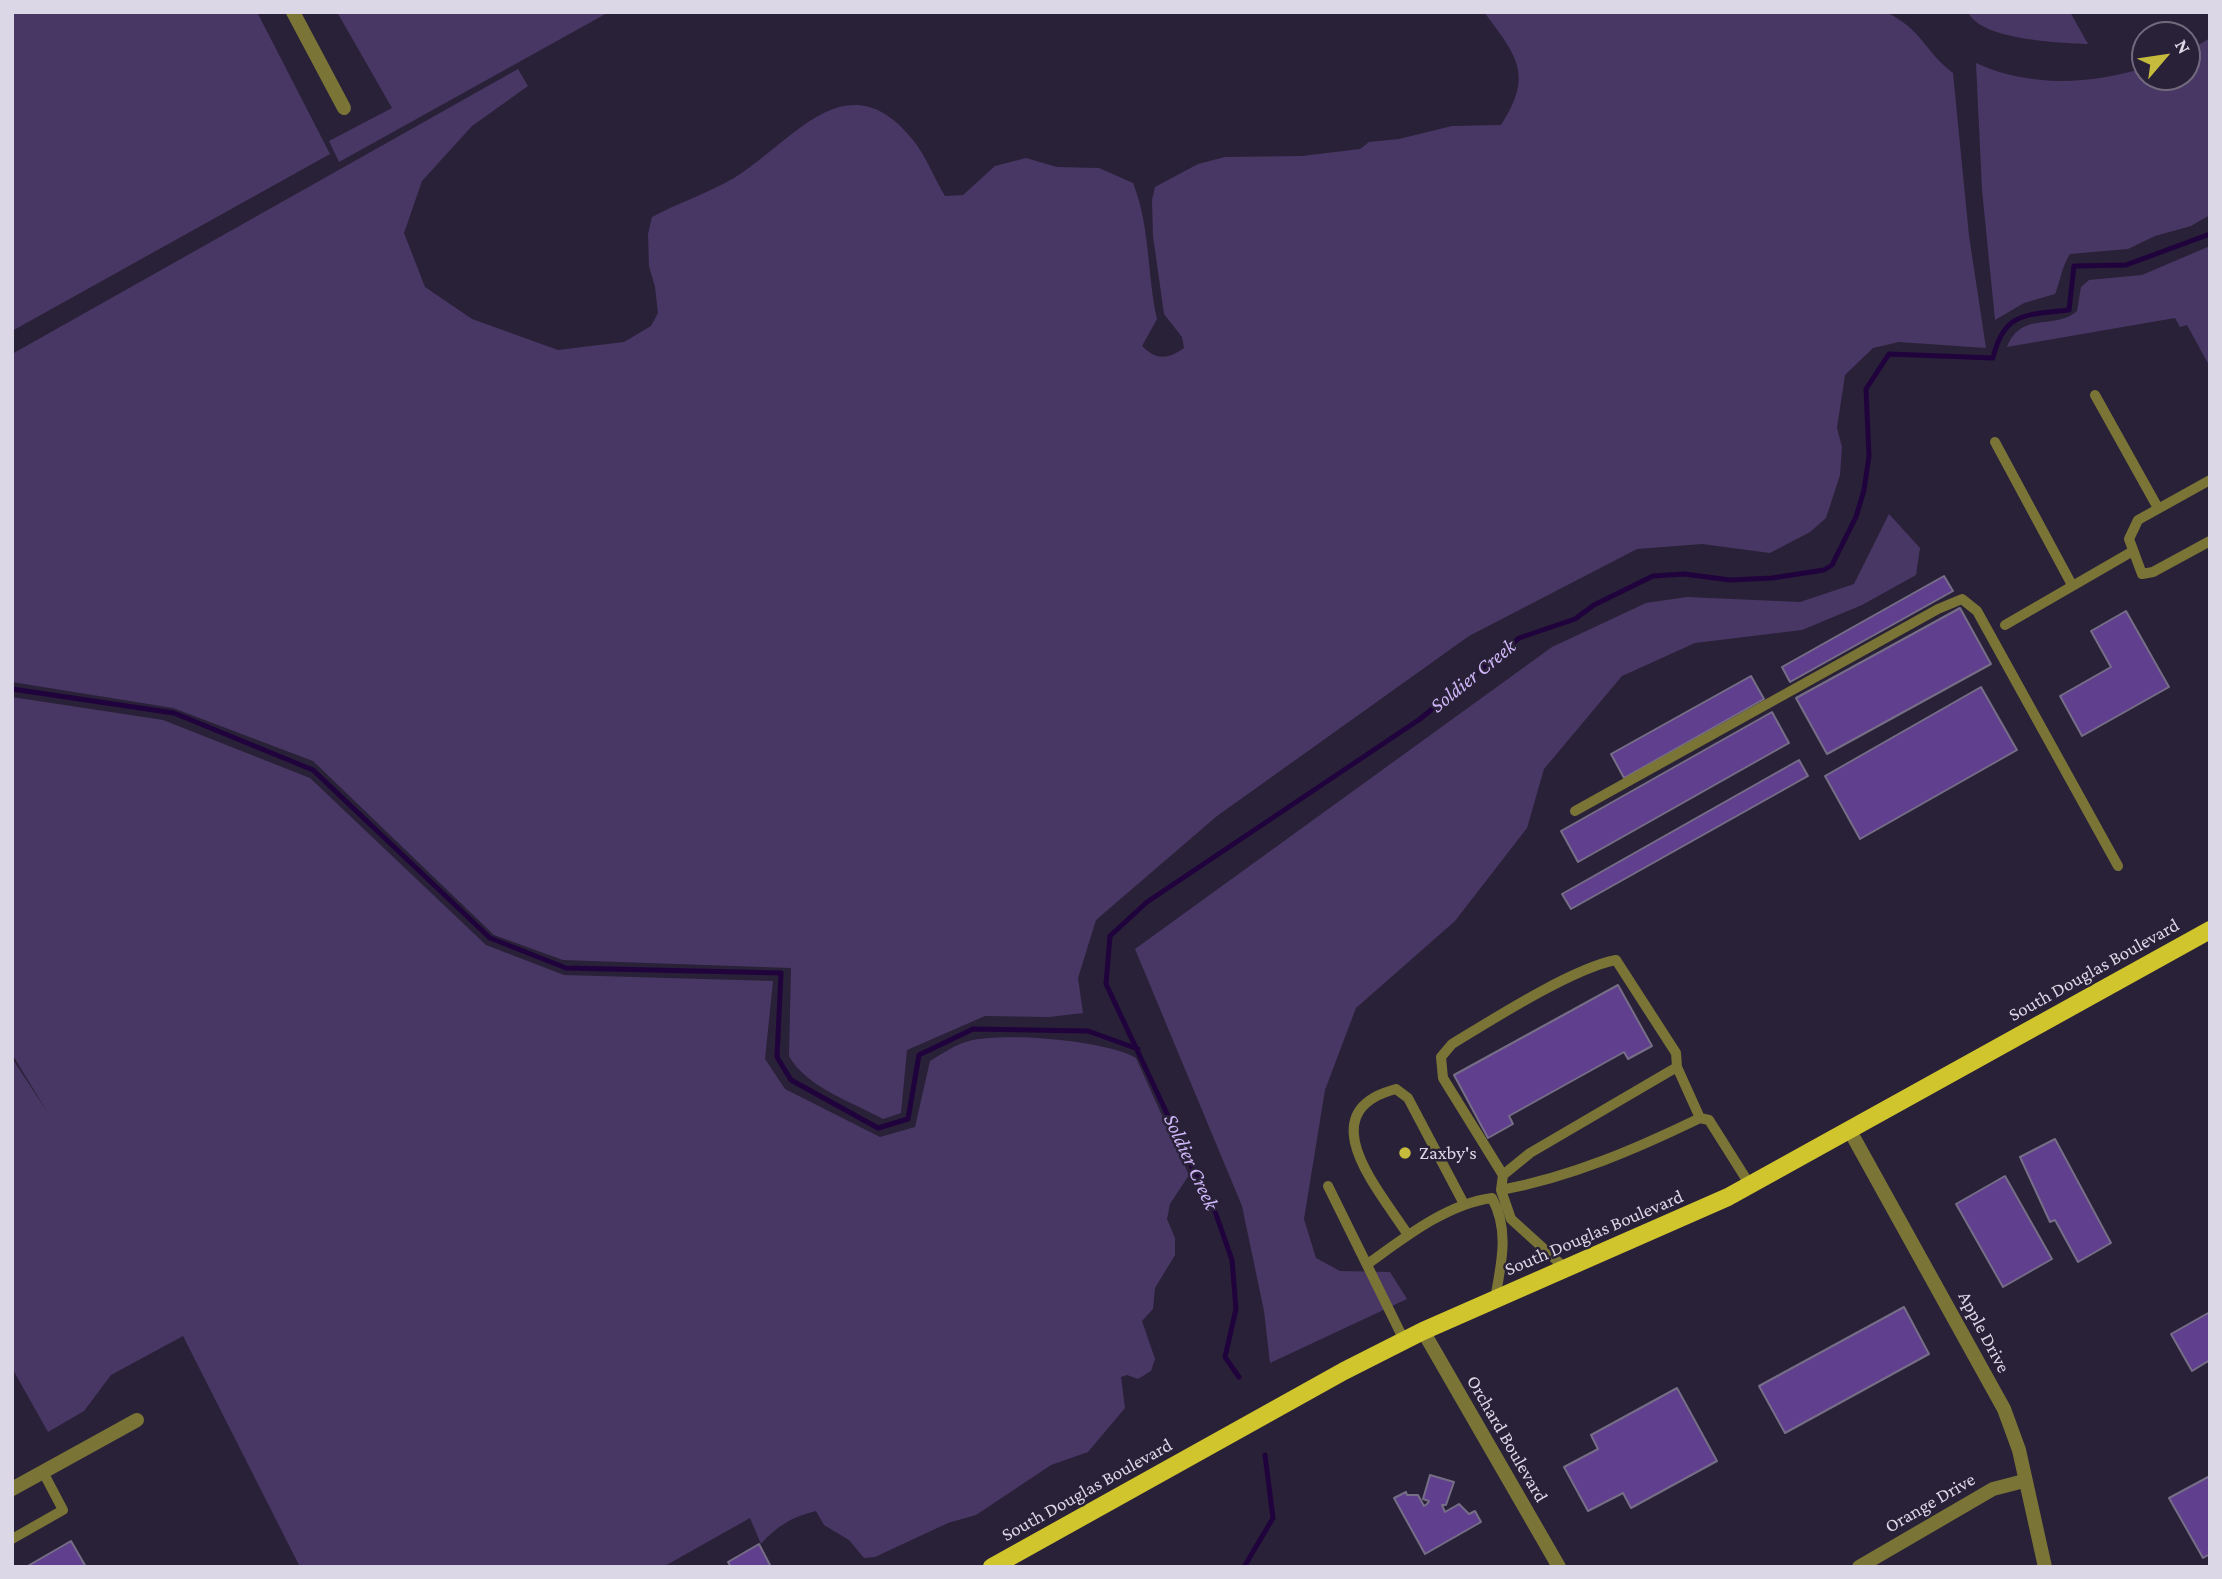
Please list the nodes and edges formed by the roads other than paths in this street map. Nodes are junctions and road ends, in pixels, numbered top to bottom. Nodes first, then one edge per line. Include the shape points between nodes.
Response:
1 (293, 12) edge
2 (344, 108) dead end
3 (2095, 396) dead end
4 (1995, 442) dead end
5 (2210, 480) edge
6 (2158, 508) junction
7 (2210, 541) edge
8 (2133, 551) junction
9 (2072, 585) junction
10 (2006, 625) dead end
11 (1575, 811) dead end
12 (2118, 866) dead end
13 (2210, 930) edge
14 (1677, 1068) junction
15 (1700, 1118) junction
16 (1850, 1131) junction
17 (1503, 1175) junction
18 (1750, 1185) junction
19 (1328, 1186) dead end
20 (1501, 1190) junction
21 (1464, 1204) junction
22 (1500, 1212) junction
23 (1511, 1219) junction
24 (1408, 1235) junction
25 (1368, 1263) junction
26 (1565, 1268) junction
27 (1495, 1299) junction
28 (1423, 1331) junction
29 (1404, 1340) junction
30 (137, 1420) dead end
31 (43, 1472) junction
32 (2024, 1481) junction
33 (12, 1489) edge
34 (12, 1539) edge
35 (992, 1567) edge
36 (1559, 1567) edge
37 (1859, 1567) edge
38 (2045, 1567) edge

1 - 2 street
3 - 6 lane
4 - 9 lane
5 - 6 lane
6 - 8 lane via 2138,520 2129,539
7 - 8 lane via 2141,574
8 - 9 lane
9 - 10 lane
11 - 12 lane via 1962,599 1977,611
13 - 16 main road, South Douglas Boulevard
14 - 15 lane
14 - 17 lane via 1530,1153
14 - 17 lane via 1676,1053 1616,960 1599,963 1452,1044 1441,1056 1443,1078
15 - 18 lane via 1709,1120
15 - 20 lane via 1611,1158
16 - 18 main road, South Douglas Boulevard
16 - 32 street, Apple Drive via 2004,1409
17 - 20 lane
18 - 26 main road, South Douglas Boulevard
19 - 25 lane
20 - 23 lane
21 - 22 lane via 1492,1198
21 - 24 lane
21 - 24 lane via 1408,1098 1396,1089 1376,1096 1356,1112 1352,1140
22 - 23 lane
22 - 27 lane via 1504,1238
23 - 26 lane
24 - 25 lane
25 - 29 lane
26 - 27 main road, South Douglas Boulevard
27 - 28 main road, South Douglas Boulevard
28 - 29 main road, South Douglas Boulevard
28 - 36 street, Orchard Boulevard
29 - 35 main road, South Douglas Boulevard
30 - 31 street
31 - 33 street
31 - 34 lane via 63,1510
32 - 37 street, Orange Drive via 1993,1489
32 - 38 street, Apple Drive

